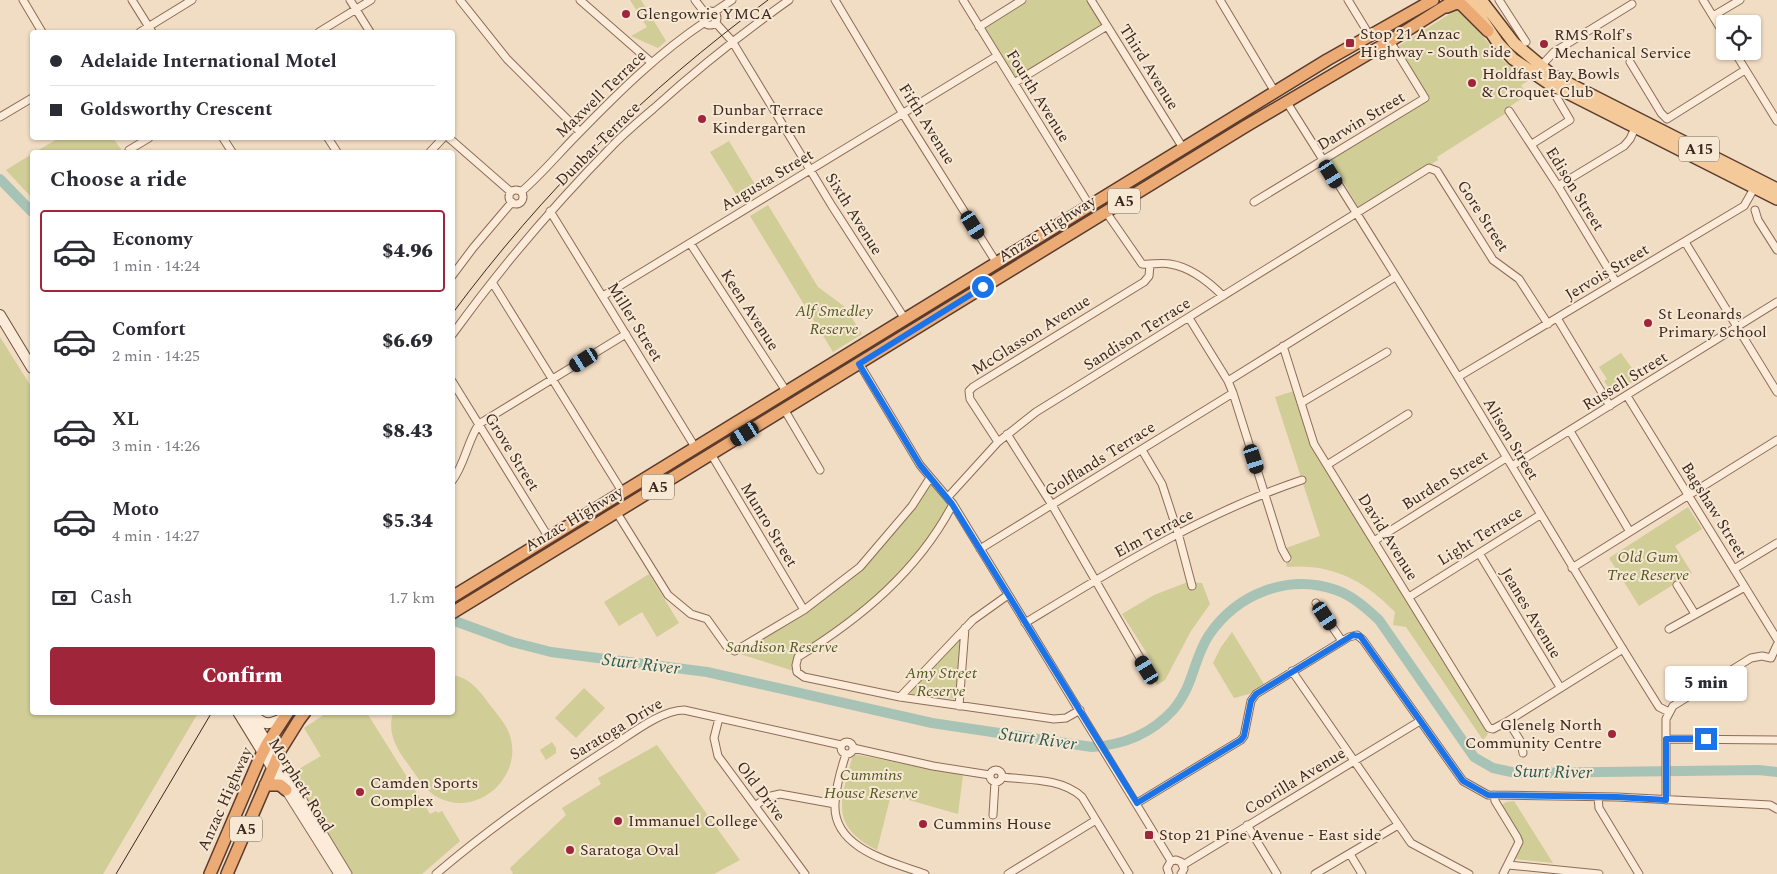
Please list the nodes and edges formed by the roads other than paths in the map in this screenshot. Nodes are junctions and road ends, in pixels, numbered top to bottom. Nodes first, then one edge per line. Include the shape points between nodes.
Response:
1 (23, 0) edge
2 (132, 0) edge
3 (192, 0) edge
4 (350, 0) edge
5 (371, 0) edge
6 (460, 0) edge
7 (580, 0) edge
8 (695, 0) edge
9 (789, 0) edge
10 (835, 0) edge
11 (963, 0) edge
12 (1022, 0) edge
13 (1091, 0) edge
14 (1220, 0) edge
15 (1348, 0) edge
16 (1455, 0) edge
17 (1469, 0) edge
18 (1500, 0) edge
19 (1703, 0) edge
20 (1740, 0) edge
21 (732, 1) edge
22 (1430, 1) edge
23 (1484, 2) edge
24 (1632, 4) dead end
25 (356, 10) junction
26 (1439, 11) junction
27 (705, 13) junction
28 (1713, 16) junction
29 (715, 17) junction
30 (1716, 21) edge
31 (705, 22) junction
32 (979, 26) junction
33 (1107, 26) junction
34 (1516, 26) junction
35 (41, 30) edge
36 (150, 30) edge
37 (322, 30) edge
38 (369, 30) edge
39 (1488, 31) junction
40 (1505, 33) junction
41 (1370, 36) junction
42 (732, 41) junction
43 (1390, 41) junction
44 (1526, 42) dead end
45 (997, 56) junction
46 (1327, 60) junction
47 (1739, 60) edge
48 (1630, 62) dead end
49 (652, 63) junction
50 (1316, 67) junction
51 (1343, 67) junction
52 (1745, 70) junction
53 (1538, 71) junction
54 (1326, 77) junction
55 (1014, 83) junction
56 (1275, 92) junction
57 (1557, 98) dead end
58 (30, 99) edge
59 (1286, 102) junction
60 (1509, 111) dead end
61 (903, 114) junction
62 (0, 117) edge
63 (1228, 121) junction
64 (1777, 121) edge
65 (1637, 123) junction
66 (1246, 126) junction
67 (580, 132) junction
68 (1231, 135) junction
69 (146, 140) edge
70 (441, 140) edge
71 (451, 140) edge
72 (1532, 144) junction
73 (1183, 148) junction
74 (129, 150) dead end
75 (432, 150) edge
76 (1323, 160) junction
77 (1432, 168) joint
78 (810, 170) junction
79 (1756, 184) junction
80 (1558, 186) junction
81 (1777, 189) edge
82 (511, 192) junction
83 (521, 192) junction
84 (1777, 199) edge
85 (512, 202) junction
86 (1254, 202) dead end
87 (1090, 206) junction
88 (1755, 210) dead end
89 (550, 211) junction
90 (1106, 212) junction
91 (1356, 214) junction
92 (1045, 233) junction
93 (1064, 237) junction
94 (1685, 242) junction
95 (690, 243) junction
96 (1048, 248) junction
97 (1777, 250) edge
98 (996, 262) junction
99 (1150, 265) junction
100 (455, 272) edge
101 (1396, 277) junction
102 (492, 282) junction
103 (1616, 282) junction
104 (603, 296) junction
105 (1223, 296) junction
106 (1777, 302) edge
107 (0, 315) edge
108 (1189, 318) junction
109 (1557, 318) junction
110 (904, 319) junction
111 (1548, 324) junction
112 (1738, 327) junction
113 (455, 331) edge
114 (626, 334) junction
115 (1283, 346) junction
116 (1387, 352) dead end
117 (859, 364) junction
118 (30, 365) edge
119 (1458, 377) junction
120 (553, 379) junction
121 (1228, 381) junction
122 (455, 386) edge
123 (786, 391) junction
124 (1777, 392) edge
125 (1233, 393) junction
126 (1627, 396) junction
127 (1301, 403) junction
128 (1610, 406) junction
129 (784, 409) junction
130 (1408, 414) dead end
131 (743, 418) junction
132 (479, 424) junction
133 (760, 424) junction
134 (731, 426) junction
135 (1570, 431) junction
136 (745, 434) junction
137 (1007, 434) junction
138 (1777, 440) edge
139 (998, 442) junction
140 (696, 447) junction
141 (1142, 450) junction
142 (711, 454) junction
143 (1506, 458) junction
144 (1327, 465) junction
145 (1512, 466) junction
146 (820, 470) dead end
147 (455, 476) edge
148 (930, 478) junction
149 (1302, 480) dead end
150 (1265, 492) junction
151 (623, 493) junction
152 (1689, 496) junction
153 (948, 497) junction
154 (952, 504) junction
155 (1052, 505) junction
156 (617, 513) junction
157 (1540, 515) junction
158 (585, 532) junction
159 (1630, 532) junction
160 (1178, 533) junction
161 (549, 538) junction
162 (1374, 541) junction
163 (1777, 543) edge
164 (537, 545) junction
165 (980, 549) junction
166 (551, 553) junction
167 (1479, 553) junction
168 (1287, 558) dead end
169 (1572, 568) junction
170 (1734, 569) junction
171 (1094, 581) junction
172 (1677, 584) dead end
173 (1192, 586) dead end
174 (1745, 587) junction
175 (455, 595) edge
176 (1008, 595) junction
177 (1409, 597) junction
178 (1316, 603) dead end
179 (804, 610) junction
180 (455, 611) edge
181 (1695, 614) junction
182 (1025, 623) junction
183 (965, 628) junction
184 (1669, 629) dead end
185 (1777, 639) edge
186 (1342, 641) junction
187 (1777, 644) edge
188 (1622, 649) junction
189 (1774, 658) edge
190 (1147, 670) dead end
191 (1292, 672) junction
192 (1560, 687) junction
193 (900, 698) junction
194 (959, 706) junction
195 (1080, 710) junction
196 (1669, 712) junction
197 (240, 715) edge
198 (250, 715) edge
199 (252, 715) edge
200 (286, 715) edge
201 (303, 715) edge
202 (719, 718) junction
203 (1420, 721) junction
204 (1508, 722) junction
205 (1666, 739) junction
206 (1777, 740) edge
207 (841, 745) junction
208 (853, 748) junction
209 (265, 749) junction
210 (1523, 753) dead end
211 (846, 754) junction
212 (1354, 761) junction
213 (275, 764) junction
214 (990, 775) junction
215 (1002, 777) junction
216 (995, 782) junction
217 (266, 785) junction
218 (286, 790) junction
219 (1494, 795) junction
220 (1598, 797) junction
221 (1666, 800) junction
222 (1137, 803) junction
223 (835, 804) junction
224 (755, 806) junction
225 (1777, 809) edge
226 (993, 815) dead end
227 (1096, 820) junction
228 (1247, 825) junction
229 (1398, 825) junction
230 (1350, 854) junction
231 (1171, 861) junction
232 (1508, 864) junction
233 (1183, 865) junction
234 (1128, 872) edge
235 (1167, 873) edge
236 (210, 874) edge
237 (227, 874) edge
238 (339, 874) edge
239 (347, 874) edge
240 (436, 874) edge
241 (805, 874) edge
242 (926, 874) edge
243 (1008, 874) edge
244 (1119, 874) edge
245 (1181, 874) edge
246 (1277, 874) edge
247 (1315, 874) edge
248 (1362, 874) edge
249 (1469, 874) edge
250 (1503, 874) edge
251 (1599, 874) edge
252 (1639, 874) edge

1 - 35 street
2 - 36 street
3 - 36 street
4 - 25 street
5 - 25 street
6 - 67 street via 507,59
7 - 49 street
8 - 27 street
9 - 42 street, Dunbar Terrace
10 - 61 street, Fifth Avenue
11 - 32 street, Fourth Avenue
12 - 32 street
13 - 33 street, Third Avenue
14 - 56 street
15 - 41 street
16 - 26 highway, Anzac Highway / A5
17 - 39 main road, A15
18 - 34 street
19 - 28 street
20 - 28 street
21 - 29 street
22 - 41 highway, Anzac Highway / A5
23 - 40 main road, A15
24 - 53 street via 1554,52
25 - 37 street
25 - 38 street
26 - 39 highway via 1456,3 1462,5
26 - 43 highway, Anzac Highway / A5
27 - 29 street via 710,11
27 - 31 street
28 - 30 street
29 - 31 street via 709,24
29 - 42 street, Sixth Avenue
31 - 49 street, Maxwell Terrace
32 - 45 street, Fourth Avenue
33 - 55 street
33 - 73 street, Third Avenue
34 - 40 street
34 - 44 street
39 - 53 main road, A15 via 1513,58
40 - 53 main road, A15
41 - 46 highway, Anzac Highway / A5
42 - 78 street, Sixth Avenue
42 - 89 street, Dunbar Terrace via 615,143
43 - 51 highway, Anzac Highway / A5
43 - 76 street, Darwin Street via 1425,98
45 - 55 street, Fourth Avenue
45 - 61 street, Augusta Street
46 - 50 highway, Anzac Highway / A5
46 - 51 highway via 1333,68
47 - 52 street
48 - 52 street via 1667,118
49 - 67 street, Maxwell Terrace
50 - 54 highway via 1324,71
50 - 56 highway, Anzac Highway / A5
51 - 54 highway, Anzac Highway / A5
52 - 64 street
53 - 65 main road, A15 via 1571,95
54 - 59 highway, Anzac Highway / A5
55 - 87 street, Fourth Avenue
56 - 63 highway, Anzac Highway / A5
57 - 72 street via 1570,120
58 - 62 street
59 - 66 highway, Anzac Highway / A5
59 - 76 street, Alison Street
60 - 72 street, Edison Street
61 - 78 street, Augusta Street
61 - 98 street, Fifth Avenue
63 - 66 highway
63 - 68 highway
63 - 73 highway, Anzac Highway / A5
65 - 79 main road, A15
65 - 80 street via 1624,146
66 - 68 highway, Anzac Highway / A5
67 - 83 street, Maxwell Terrace
68 - 90 highway, Anzac Highway / A5
69 - 74 street
70 - 75 street
71 - 82 street
72 - 80 street, Edison Street
73 - 87 highway, Anzac Highway / A5
76 - 86 street, Darwin Street
76 - 91 street, Alison Street
77 - 91 street, Sandison Terrace
77 - 111 street, Gore Street via 1437,171 1493,260 1519,279
78 - 95 street, Augusta Street
78 - 110 street, Sixth Avenue
79 - 81 main road, A15
79 - 84 main road, A15
79 - 94 street, Jervois Street via 1744,206
80 - 103 street, Edison Street
82 - 83 street
82 - 85 street
83 - 85 street via 521,202
85 - 100 street
87 - 92 highway, Anzac Highway / A5
88 - 97 street
89 - 102 street, Dunbar Terrace
89 - 104 street, Miller Street
90 - 93 highway, Anzac Highway / A5
90 - 99 street via 1138,260
91 - 101 street, Alison Street
91 - 105 street, Sandison Terrace
92 - 93 highway via 1054,238
92 - 96 highway
92 - 98 highway, Anzac Highway / A5
93 - 96 highway, Anzac Highway / A5
94 - 103 street, Jervois Street
94 - 112 street
95 - 104 street, Augusta Street
95 - 123 street, Keen Avenue
96 - 117 highway, Anzac Highway / A5
98 - 110 highway, Anzac Highway / A5
99 - 105 street via 1169,263 1188,270
99 - 139 street, McGlasson Avenue via 1149,276 1144,282 973,387 969,392 970,399
101 - 115 street
101 - 119 street, Alison Street
102 - 113 street, Dunbar Terrace
102 - 120 street
103 - 109 street, Jervois Street
104 - 114 street, Miller Street
105 - 108 street, Sandison Terrace
106 - 112 street, Russell Street
107 - 118 main road
108 - 121 street
108 - 137 street, Sandison Terrace via 1036,412
109 - 111 street, Jervois Street
109 - 128 street
110 - 123 highway, Anzac Highway / A5
111 - 119 street, Jervois Street
112 - 124 street
112 - 126 street, Russell Street
114 - 120 street
114 - 140 street, Miller Street
115 - 121 street
115 - 127 street, David Avenue
116 - 127 street
117 - 129 highway, Anzac Highway / A5
117 - 148 street
119 - 143 street, Alison Street
120 - 132 street
120 - 151 street
121 - 125 street
122 - 132 street, Grove Street
123 - 131 highway, Anzac Highway / A5
125 - 141 street, Golflands Terrace
125 - 150 street
126 - 128 street, Russell Street
126 - 152 street, Bagshaw Street
127 - 144 street, David Avenue via 1314,444
128 - 135 street, Russell Street
129 - 133 highway, Anzac Highway / A5
129 - 146 street
130 - 144 street
131 - 133 highway via 747,424
131 - 134 highway, Anzac Highway / A5
132 - 147 street
132 - 161 street, Grove Street
133 - 136 highway, Anzac Highway / A5
134 - 136 highway via 736,425
134 - 140 highway, Anzac Highway / A5
135 - 145 street, Russell Street
135 - 159 street
136 - 142 highway, Anzac Highway / A5
137 - 139 street, Sandison Terrace
137 - 155 street
138 - 152 street
139 - 153 street, Sandison Terrace
140 - 151 highway, Anzac Highway / A5
141 - 155 street, Golflands Terrace
141 - 160 street via 1162,484
142 - 156 highway, Anzac Highway / A5
142 - 179 street, Munro Street
143 - 145 street, Alison Street
143 - 162 street, Burden Street
144 - 162 street, David Avenue
145 - 157 street, Alison Street
148 - 153 street
148 - 179 street via 912,506 860,567
149 - 150 street, Elm Terrace
150 - 160 street, Elm Terrace
150 - 168 street
151 - 161 highway, Anzac Highway / A5
152 - 159 street
152 - 170 street, Bagshaw Street
153 - 154 street
154 - 165 street
154 - 193 street via 913,564 869,607 798,657 797,672 804,677
155 - 165 street, Golflands Terrace
155 - 171 street
156 - 158 highway, Anzac Highway / A5
156 - 179 street via 668,595 692,614 707,619 727,647 735,651 740,649
157 - 167 street, Light Terrace
157 - 169 street, Alison Street
158 - 161 highway via 572,534 558,542
158 - 166 highway, Anzac Highway / A5
159 - 169 street
160 - 171 street, Elm Terrace
160 - 173 street
161 - 164 highway, Anzac Highway / A5
162 - 177 street, David Avenue
163 - 170 street
164 - 166 highway
164 - 175 highway, Anzac Highway / A5
165 - 176 street
166 - 180 highway, Anzac Highway / A5
167 - 177 street, Light Terrace
167 - 192 street, Jeanes Avenue
169 - 188 street, Alison Street
170 - 174 street, Bagshaw Street
171 - 182 street, Elm Terrace
171 - 190 street
172 - 181 street
174 - 181 street
174 - 185 street, Bagshaw Street
176 - 182 street
176 - 183 street
177 - 204 street, David Avenue via 1486,725 1493,729
178 - 186 street
181 - 184 street
182 - 195 street
183 - 193 street
183 - 194 street
186 - 191 street
186 - 203 street via 1353,635 1360,636
187 - 189 street
188 - 192 street
188 - 196 street, Alison Street via 1659,707
189 - 196 street via 1751,658 1673,706
191 - 212 street
191 - 222 street via 1253,697 1241,740
192 - 204 street
193 - 194 street
194 - 195 street via 1054,719 1066,718
195 - 222 street
196 - 205 street
197 - 209 main road, Morphett Road
198 - 209 main road, Morphett Road
199 - 200 main road via 267,724
200 - 209 highway, Anzac Highway / A5
201 - 213 highway, Anzac Highway / A5
202 - 207 street, Saratoga Drive
202 - 224 street, Old Drive via 714,738 718,756
202 - 240 street, Saratoga Drive via 684,710 666,714 549,787
203 - 212 street, Coorilla Avenue
203 - 219 street via 1463,781
204 - 210 street via 1521,742
205 - 206 street
205 - 221 street
207 - 208 street via 848,742
207 - 211 street
208 - 211 street
208 - 214 street
209 - 213 main road, Morphett Road
209 - 236 highway, Anzac Highway / A5
211 - 223 street
212 - 228 street, Coorilla Avenue
212 - 229 street
213 - 217 highway, Anzac Highway / A5
213 - 218 street, Morphett Road
213 - 239 street, Morphett Road
214 - 215 street via 997,770
214 - 216 street
215 - 216 street
215 - 227 street via 1068,787 1082,797
216 - 226 street
217 - 218 highway via 280,785
217 - 237 highway, Anzac Highway / A5
218 - 238 street, Morphett Road
219 - 220 street
219 - 232 street via 1519,842
220 - 221 street
220 - 252 street via 1598,808
221 - 225 street
222 - 231 street
223 - 224 street via 780,794 767,797
223 - 242 street via 841,829 856,846
224 - 241 street, Old Drive
227 - 234 street
227 - 243 street
228 - 233 street, Coorilla Avenue
228 - 246 street
229 - 230 street
229 - 249 street via 1411,843
230 - 247 street
230 - 248 street
231 - 233 street via 1176,860
231 - 235 street
232 - 250 street
232 - 251 street
233 - 245 street
234 - 244 street

